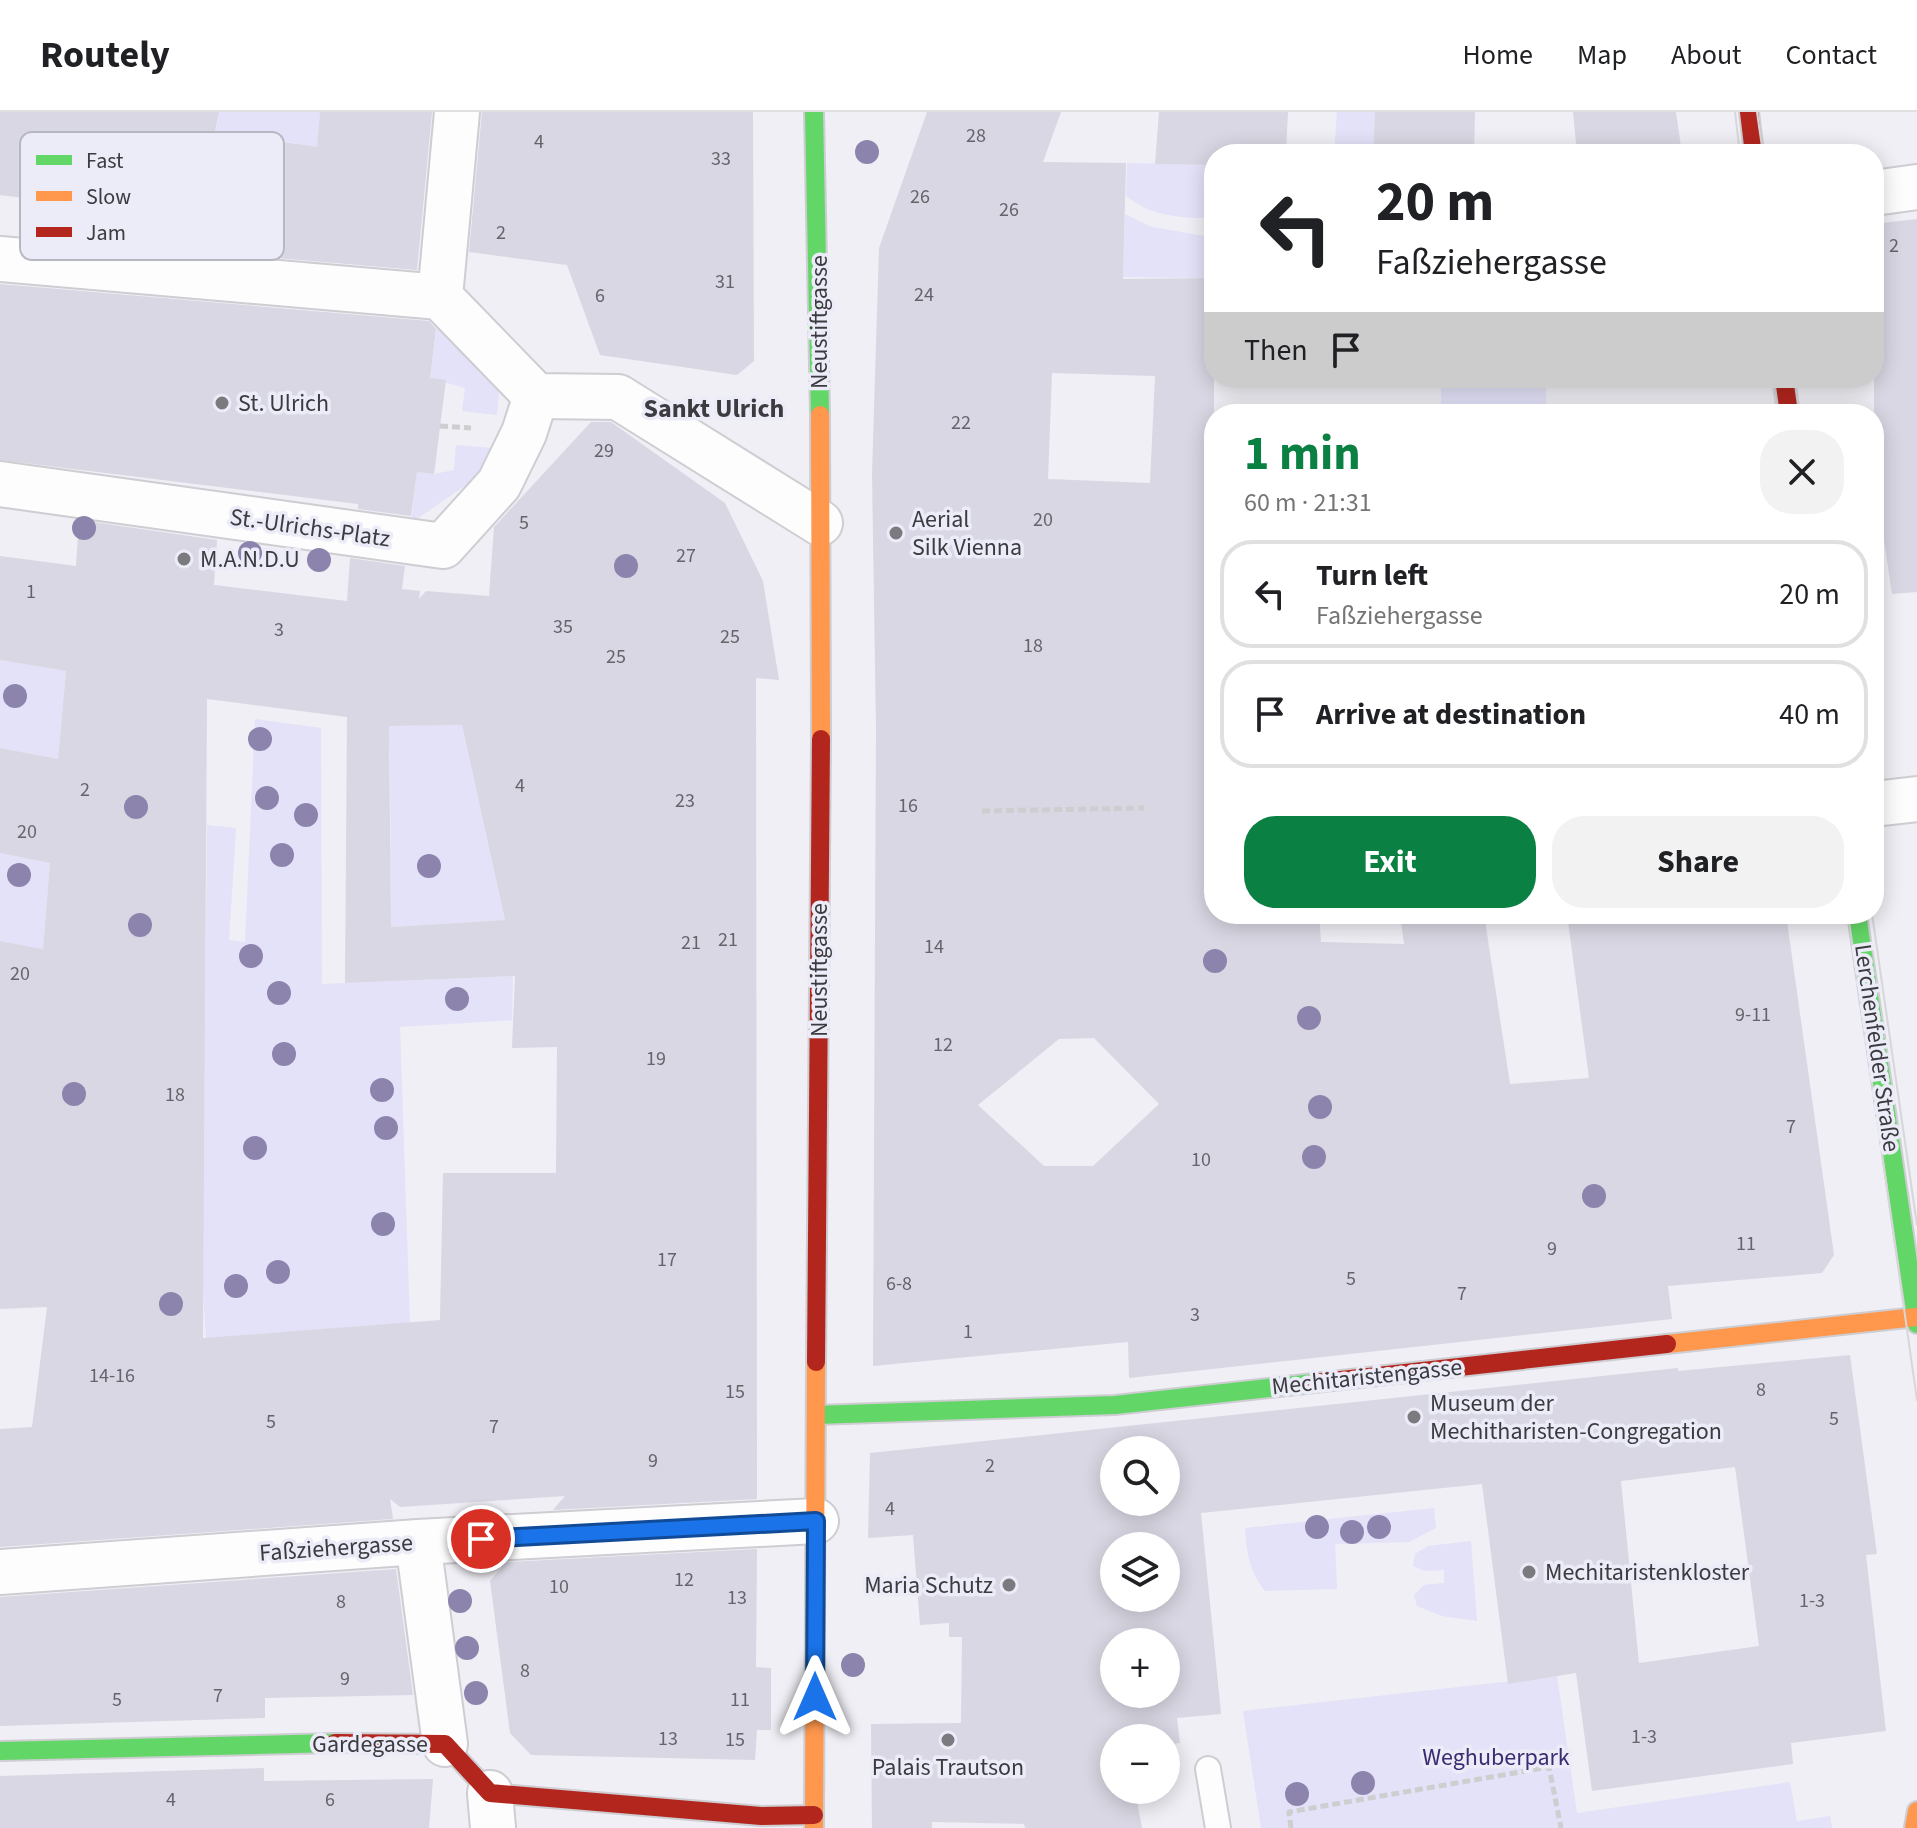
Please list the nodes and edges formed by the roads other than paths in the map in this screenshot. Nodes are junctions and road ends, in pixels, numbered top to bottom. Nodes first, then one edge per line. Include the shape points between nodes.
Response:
1 (457, 112) edge
2 (814, 112) edge
3 (1749, 112) edge
4 (1753, 144) edge
5 (1917, 187) edge
6 (1884, 192) edge
7 (0, 259) edge
8 (440, 297) junction
9 (536, 396) junction
10 (0, 484) edge
11 (820, 523) junction
12 (1917, 799) edge
13 (1884, 803) edge
14 (1858, 924) edge
15 (1916, 1317) edge
16 (1917, 1324) edge
17 (816, 1415) junction
18 (816, 1521) junction
19 (418, 1542) junction
20 (0, 1572) edge
21 (445, 1744) junction
22 (0, 1751) edge
23 (1208, 1769) dead end
24 (491, 1810) edge
25 (1917, 1811) edge
26 (814, 1821) edge
27 (1218, 1828) edge
28 (1914, 1828) edge

1 - 8 street
2 - 11 main road, Neustiftgasse
3 - 4 main road
5 - 6 street
7 - 8 street
8 - 9 street
9 - 10 street, St.-Ulrichs-Platz via 499,484 443,546
9 - 11 street via 618,397
11 - 17 main road, Neustiftgasse
12 - 13 street
14 - 15 main road, Lerchenfelder Straße
15 - 16 main road, Lerchenfelder Straße
15 - 17 main road, Mechitaristengasse via 1115,1405
17 - 18 main road, Neustiftgasse
18 - 19 street, Faßziehergasse
18 - 26 main road, Neustiftgasse
19 - 20 street, Faßziehergasse
19 - 21 street
21 - 22 main road, Gardegasse
21 - 24 main road, Gardegasse
23 - 27 lane
24 - 26 main road, Gardegasse
25 - 28 main road

